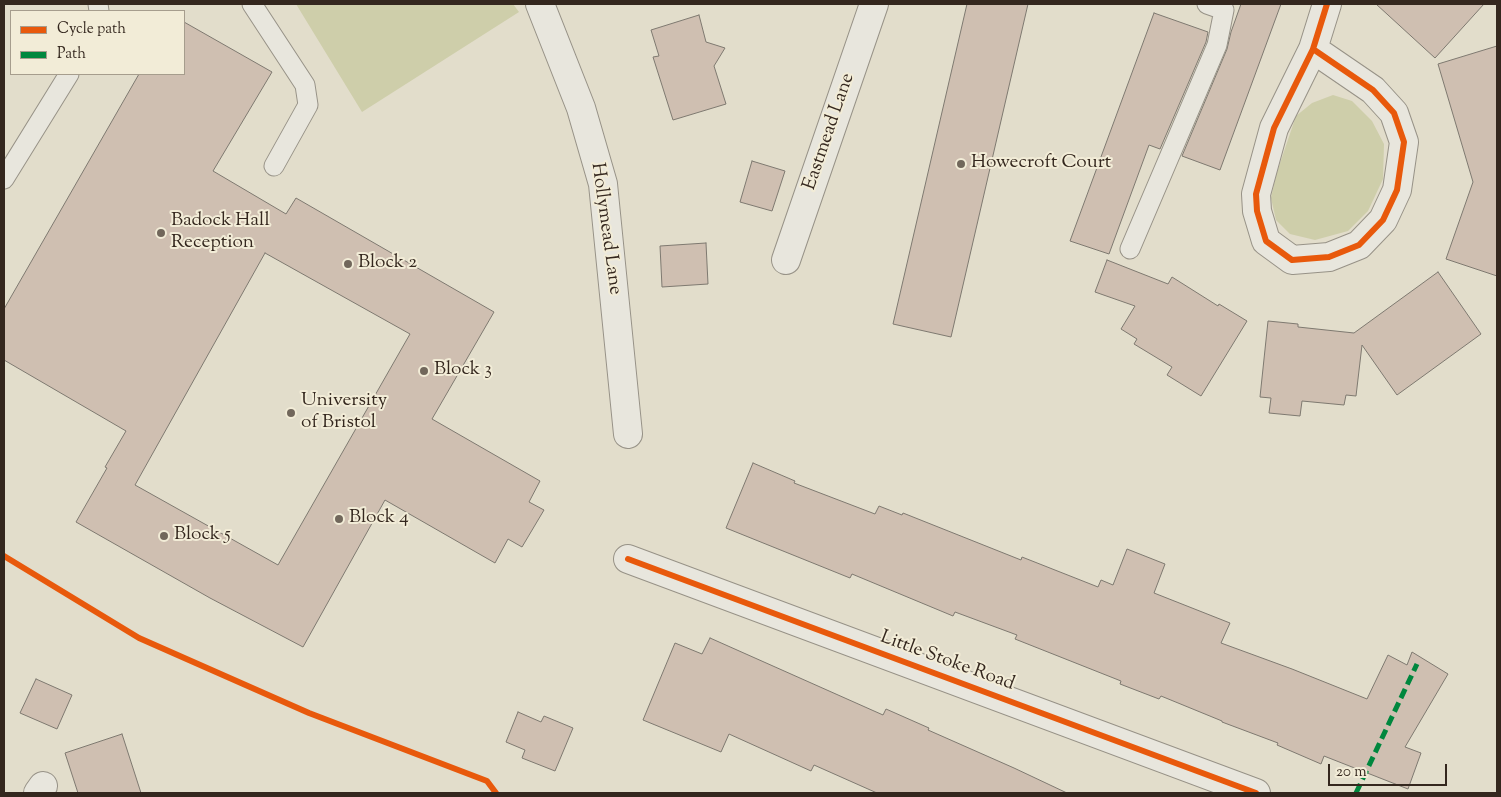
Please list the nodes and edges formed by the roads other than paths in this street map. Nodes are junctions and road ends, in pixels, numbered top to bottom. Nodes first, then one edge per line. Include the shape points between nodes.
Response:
1 (252, 4) edge
2 (540, 4) edge
3 (874, 4) edge
4 (1207, 4) edge
5 (1327, 4) edge
6 (1313, 50) junction
7 (68, 75) edge
8 (274, 166) dead end
9 (4, 180) edge
10 (1130, 249) dead end
11 (786, 260) dead end
12 (628, 434) dead end
13 (628, 559) dead end
14 (1256, 793) edge

1 - 8 lane via 304,85 308,105
2 - 12 street, Hollymead Lane via 581,108 602,184
3 - 11 street, Eastmead Lane
4 - 10 lane via 1224,10 1217,45
5 - 6 street
6 - 6 street via 1274,128 1256,194 1257,211 1266,241 1292,260 1329,257 1359,245 1382,220 1397,190 1404,142 1394,113 1373,90
7 - 9 lane
13 - 14 street, Little Stoke Road

